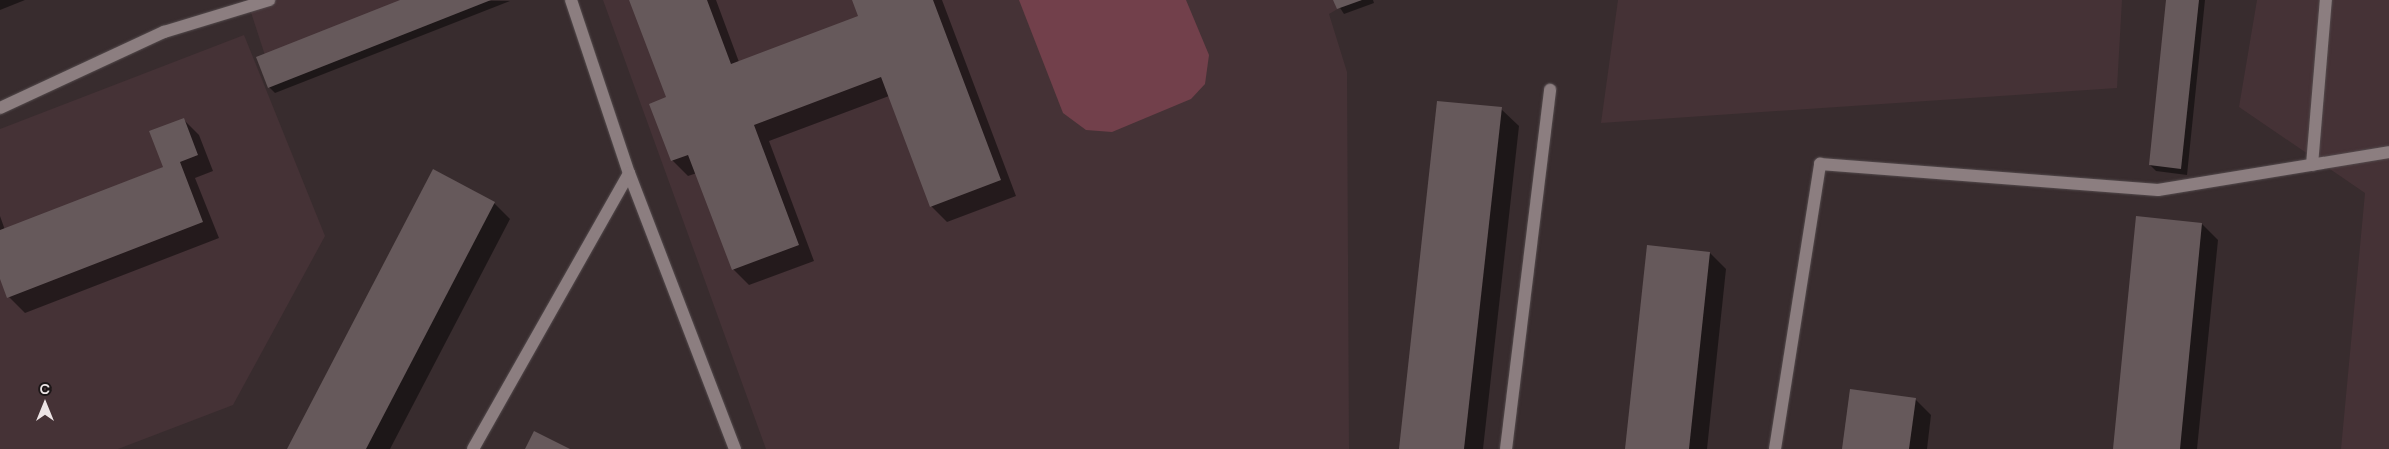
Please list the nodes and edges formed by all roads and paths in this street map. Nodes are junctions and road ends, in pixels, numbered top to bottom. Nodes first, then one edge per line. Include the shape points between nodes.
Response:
1 (269, 0) edge
2 (570, 0) edge
3 (2326, 0) edge
4 (1550, 90) dead end
5 (0, 108) edge
6 (2389, 152) edge
7 (2312, 165) junction
8 (630, 173) junction
9 (730, 437) junction
10 (474, 449) edge
11 (723, 449) edge
12 (735, 449) edge
13 (1506, 449) edge
14 (1776, 449) edge

1 - 5 street via 164,32
2 - 8 street
3 - 7 street
4 - 13 street
6 - 7 street
7 - 14 street via 2158,190 1820,164
8 - 9 street
8 - 10 street
9 - 11 street
9 - 12 street

